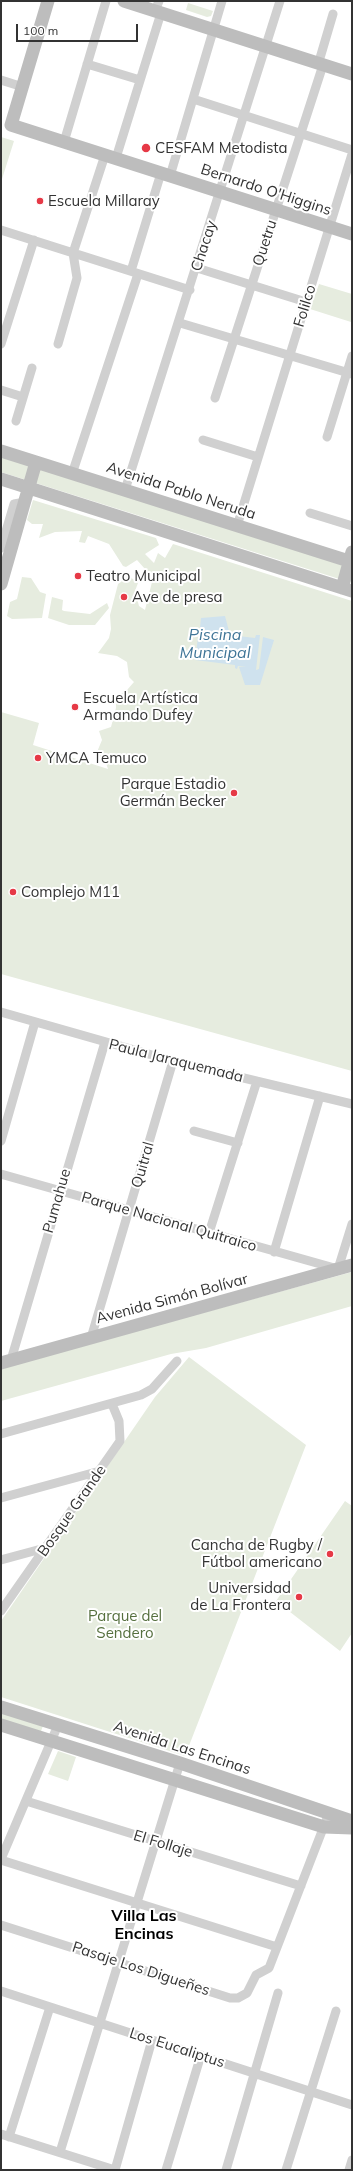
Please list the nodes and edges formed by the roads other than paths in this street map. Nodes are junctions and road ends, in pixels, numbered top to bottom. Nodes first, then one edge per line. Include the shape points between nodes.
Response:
1 (48, 1) edge
2 (106, 1) edge
3 (124, 1) edge
4 (142, 1) edge
5 (222, 1) edge
6 (280, 1) edge
7 (159, 7) edge
8 (333, 14) dead end
9 (214, 27) junction
10 (267, 44) junction
11 (321, 61) junction
12 (87, 64) junction
13 (352, 68) edge
14 (352, 74) edge
15 (1, 80) edge
16 (140, 80) junction
17 (23, 87) junction
18 (193, 99) junction
19 (244, 116) junction
20 (301, 134) junction
21 (64, 142) junction
22 (352, 150) edge
23 (352, 154) edge
24 (111, 157) junction
25 (165, 174) junction
26 (221, 192) junction
27 (276, 209) junction
28 (330, 227) junction
29 (1, 230) edge
30 (352, 234) edge
31 (34, 240) junction
32 (73, 253) junction
33 (197, 268) junction
34 (134, 273) junction
35 (252, 285) junction
36 (190, 290) junction
37 (306, 302) junction
38 (180, 323) junction
39 (234, 339) junction
40 (1, 344) edge
41 (58, 344) dead end
42 (290, 355) junction
43 (352, 356) edge
44 (32, 368) dead end
45 (349, 373) edge
46 (1, 390) edge
47 (23, 397) junction
48 (215, 398) dead end
49 (16, 421) dead end
50 (327, 437) dead end
51 (203, 440) dead end
52 (1, 451) edge
53 (258, 458) junction
54 (36, 462) junction
55 (72, 474) junction
56 (1, 479) edge
57 (28, 488) junction
58 (125, 490) junction
59 (24, 502) junction
60 (310, 513) dead end
61 (237, 526) junction
62 (352, 526) edge
63 (1, 548) edge
64 (351, 558) edge
65 (1, 584) edge
66 (347, 589) edge
67 (1, 1012) edge
68 (35, 1022) junction
69 (105, 1042) junction
70 (173, 1061) junction
71 (257, 1081) junction
72 (320, 1096) junction
73 (352, 1104) edge
74 (194, 1131) dead end
75 (1, 1141) edge
76 (238, 1143) junction
77 (1, 1174) edge
78 (60, 1190) junction
79 (130, 1210) junction
80 (352, 1224) edge
81 (209, 1233) junction
82 (274, 1252) junction
83 (352, 1265) edge
84 (338, 1269) junction
85 (91, 1338) junction
86 (6, 1361) edge
87 (177, 1361) dead end
88 (112, 1404) junction
89 (1, 1434) edge
90 (100, 1471) junction
91 (1, 1498) edge
92 (45, 1548) junction
93 (1, 1560) edge
94 (1, 1611) edge
95 (1, 1707) edge
96 (1, 1725) edge
97 (58, 1725) junction
98 (51, 1741) junction
99 (180, 1763) junction
100 (175, 1780) junction
101 (26, 1801) junction
102 (329, 1813) junction
103 (352, 1822) edge
104 (324, 1827) junction
105 (352, 1828) edge
106 (156, 1842) junction
107 (1, 1860) edge
108 (301, 1886) junction
109 (137, 1903) junction
110 (1, 1925) edge
111 (277, 1946) junction
112 (119, 1962) junction
113 (1, 1991) edge
114 (278, 1994) dead end
115 (50, 2007) junction
116 (336, 2011) dead end
117 (100, 2023) junction
118 (152, 2040) junction
119 (201, 2055) junction
120 (255, 2073) junction
121 (311, 2092) junction
122 (352, 2105) edge
123 (5, 2135) edge
124 (60, 2152) junction
125 (352, 2160) edge
126 (115, 2170) edge
127 (166, 2170) edge
128 (226, 2170) edge
129 (286, 2170) edge
130 (349, 2170) edge

1 - 17 main road
2 - 12 street
3 - 7 main road
4 - 7 main road
5 - 9 street
6 - 10 street, Chacay
7 - 9 main road
7 - 16 street
8 - 11 street, Quetru
9 - 10 main road
9 - 18 street
10 - 11 main road
10 - 19 street, Chacay
11 - 13 main road
11 - 14 main road
11 - 20 street, Quetru
12 - 16 street
12 - 21 street
15 - 17 street
16 - 24 street
17 - 21 main road, Bernardo O'Higgins via 11,125
18 - 19 street
18 - 25 street
19 - 20 street
19 - 26 street, Chacay
20 - 22 street
20 - 27 street, Quetru
21 - 24 main road, Bernardo O'Higgins
23 - 28 street, Folilco
24 - 25 main road, Bernardo O'Higgins
24 - 32 street
25 - 26 main road, Bernardo O'Higgins
25 - 34 street
26 - 27 main road, Bernardo O'Higgins
26 - 33 street, Chacay
27 - 28 main road, Bernardo O'Higgins
27 - 35 street, Quetru
28 - 30 main road, Bernardo O'Higgins
28 - 37 street, Folilco
29 - 31 street
31 - 32 street
31 - 40 street
32 - 34 street
32 - 41 street via 77,278
33 - 35 street
33 - 36 street, Chacay
34 - 36 street
34 - 55 street
35 - 37 street
35 - 39 street, Quetru
36 - 38 street, Chacay
37 - 42 street, Folilco
38 - 39 street
38 - 58 street, Chacay
39 - 42 street
39 - 48 street, Quetru
42 - 45 street
42 - 53 street, Folilco
43 - 45 street
44 - 47 street
45 - 50 street
46 - 47 street
47 - 49 street
51 - 53 street
52 - 54 main road, Avenida Pablo Neruda
53 - 61 street, Folilco
54 - 55 main road, Avenida Pablo Neruda
54 - 57 main road
55 - 58 main road, Avenida Pablo Neruda
56 - 57 main road
57 - 59 main road
57 - 66 main road
58 - 61 main road, Avenida Pablo Neruda
59 - 63 street via 14,504
59 - 65 main road
60 - 62 street
61 - 64 main road, Avenida Pablo Neruda
64 - 66 main road
67 - 68 street, Paula Jaraquemada
68 - 69 street, Paula Jaraquemada
68 - 75 street
69 - 70 street, Paula Jaraquemada
69 - 78 street, Pumahue
70 - 71 street, Paula Jaraquemada
70 - 79 street, Quitral
71 - 72 street, Paula Jaraquemada
71 - 76 street
72 - 73 street, Paula Jaraquemada
72 - 82 street
74 - 76 street
76 - 81 street
77 - 78 street, Parque Nacional Quitraico
78 - 79 street, Parque Nacional Quitraico
78 - 86 street, Pumahue
79 - 81 street, Parque Nacional Quitraico
79 - 85 street, Quitral
80 - 84 street
81 - 82 street, Parque Nacional Quitraico
82 - 84 street, Parque Nacional Quitraico
83 - 84 main road, Avenida Simón Bolívar
84 - 85 main road, Avenida Simón Bolívar
85 - 86 main road, Avenida Simón Bolívar
87 - 88 street via 152,1389 141,1396
88 - 89 street
88 - 90 street, Bosque Grande via 119,1421 120,1441
90 - 91 street
90 - 92 street, Bosque Grande
92 - 93 street
92 - 94 street, Bosque Grande
95 - 97 main road, Avenida Las Encinas
96 - 98 main road
97 - 98 street
97 - 99 main road, Avenida Las Encinas
98 - 100 main road
98 - 101 street
99 - 100 street
99 - 102 main road, Avenida Las Encinas
100 - 104 main road
100 - 106 street
101 - 106 street, El Follaje
101 - 107 street
102 - 103 main road, Avenida Las Encinas
102 - 104 street
104 - 105 main road
104 - 108 street
106 - 108 street, El Follaje
106 - 109 street
107 - 109 street
108 - 111 street
109 - 111 street
109 - 112 street
110 - 112 street, Pasaje Los Digueñes
111 - 112 street, Pasaje Los Digueñes via 269,1968 256,1975 247,1992 238,1998 230,1998
112 - 117 street
113 - 115 street, Los Eucaliptus
114 - 120 street
115 - 117 street, Los Eucaliptus
115 - 123 street
116 - 121 street
117 - 118 street, Los Eucaliptus
117 - 124 street
118 - 119 street, Los Eucaliptus
118 - 126 street
119 - 120 street, Los Eucaliptus
119 - 127 street
120 - 121 street, Los Eucaliptus
120 - 128 street
121 - 122 street, Los Eucaliptus
121 - 129 street
123 - 124 street
124 - 126 street
125 - 130 street

